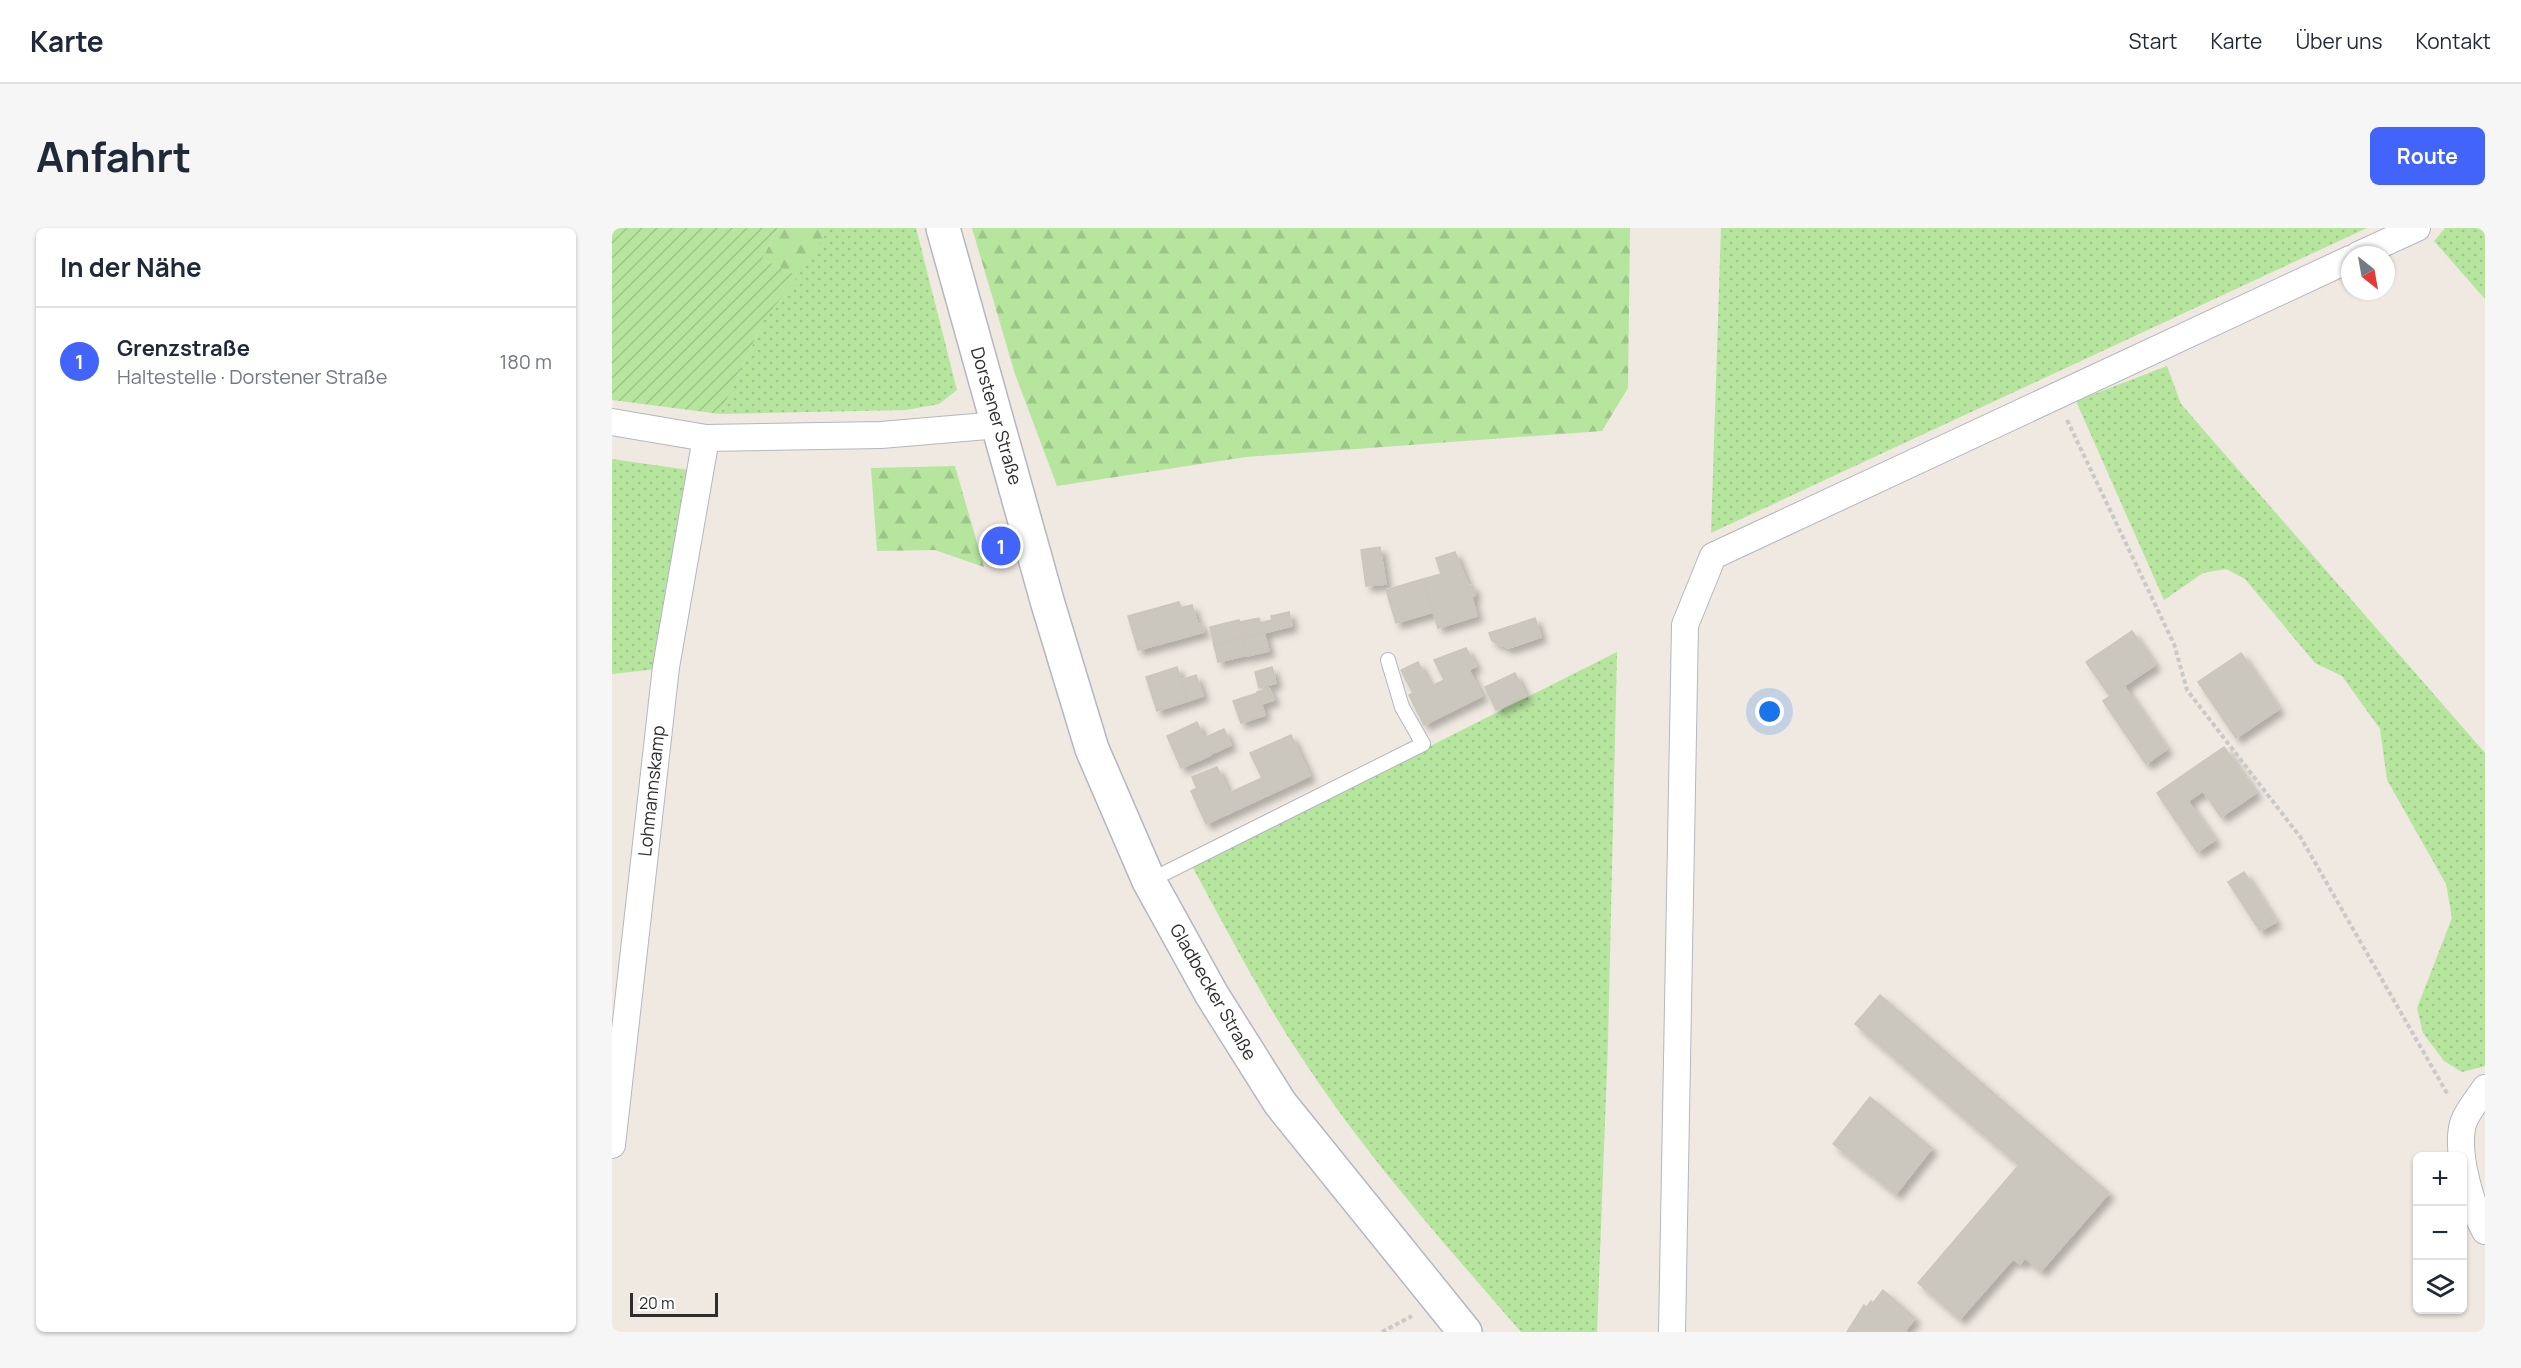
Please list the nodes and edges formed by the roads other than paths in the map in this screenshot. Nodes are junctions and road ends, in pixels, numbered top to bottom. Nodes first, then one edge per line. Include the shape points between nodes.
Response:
1 (943, 228) edge
2 (2416, 228) edge
3 (2377, 246) edge
4 (2341, 263) edge
5 (612, 422) edge
6 (999, 425) junction
7 (706, 438) junction
8 (1048, 604) joint
9 (1388, 660) dead end
10 (1149, 881) junction
11 (2485, 1088) edge
12 (612, 1145) edge
13 (2485, 1231) edge
14 (1465, 1332) edge
15 (1672, 1332) edge

1 - 6 main road, Dorstener Straße
2 - 3 street
4 - 15 street via 1713,556 1685,625
5 - 7 street
6 - 7 street via 881,435
6 - 8 main road, Dorstener Straße
7 - 12 street, Lohmannskamp via 666,667
8 - 10 main road, Gladbecker Straße via 1092,749
9 - 10 lane via 1402,707 1424,744
10 - 14 main road, Gladbecker Straße via 1212,995 1280,1103
11 - 13 street via 2462,1126 2464,1171

